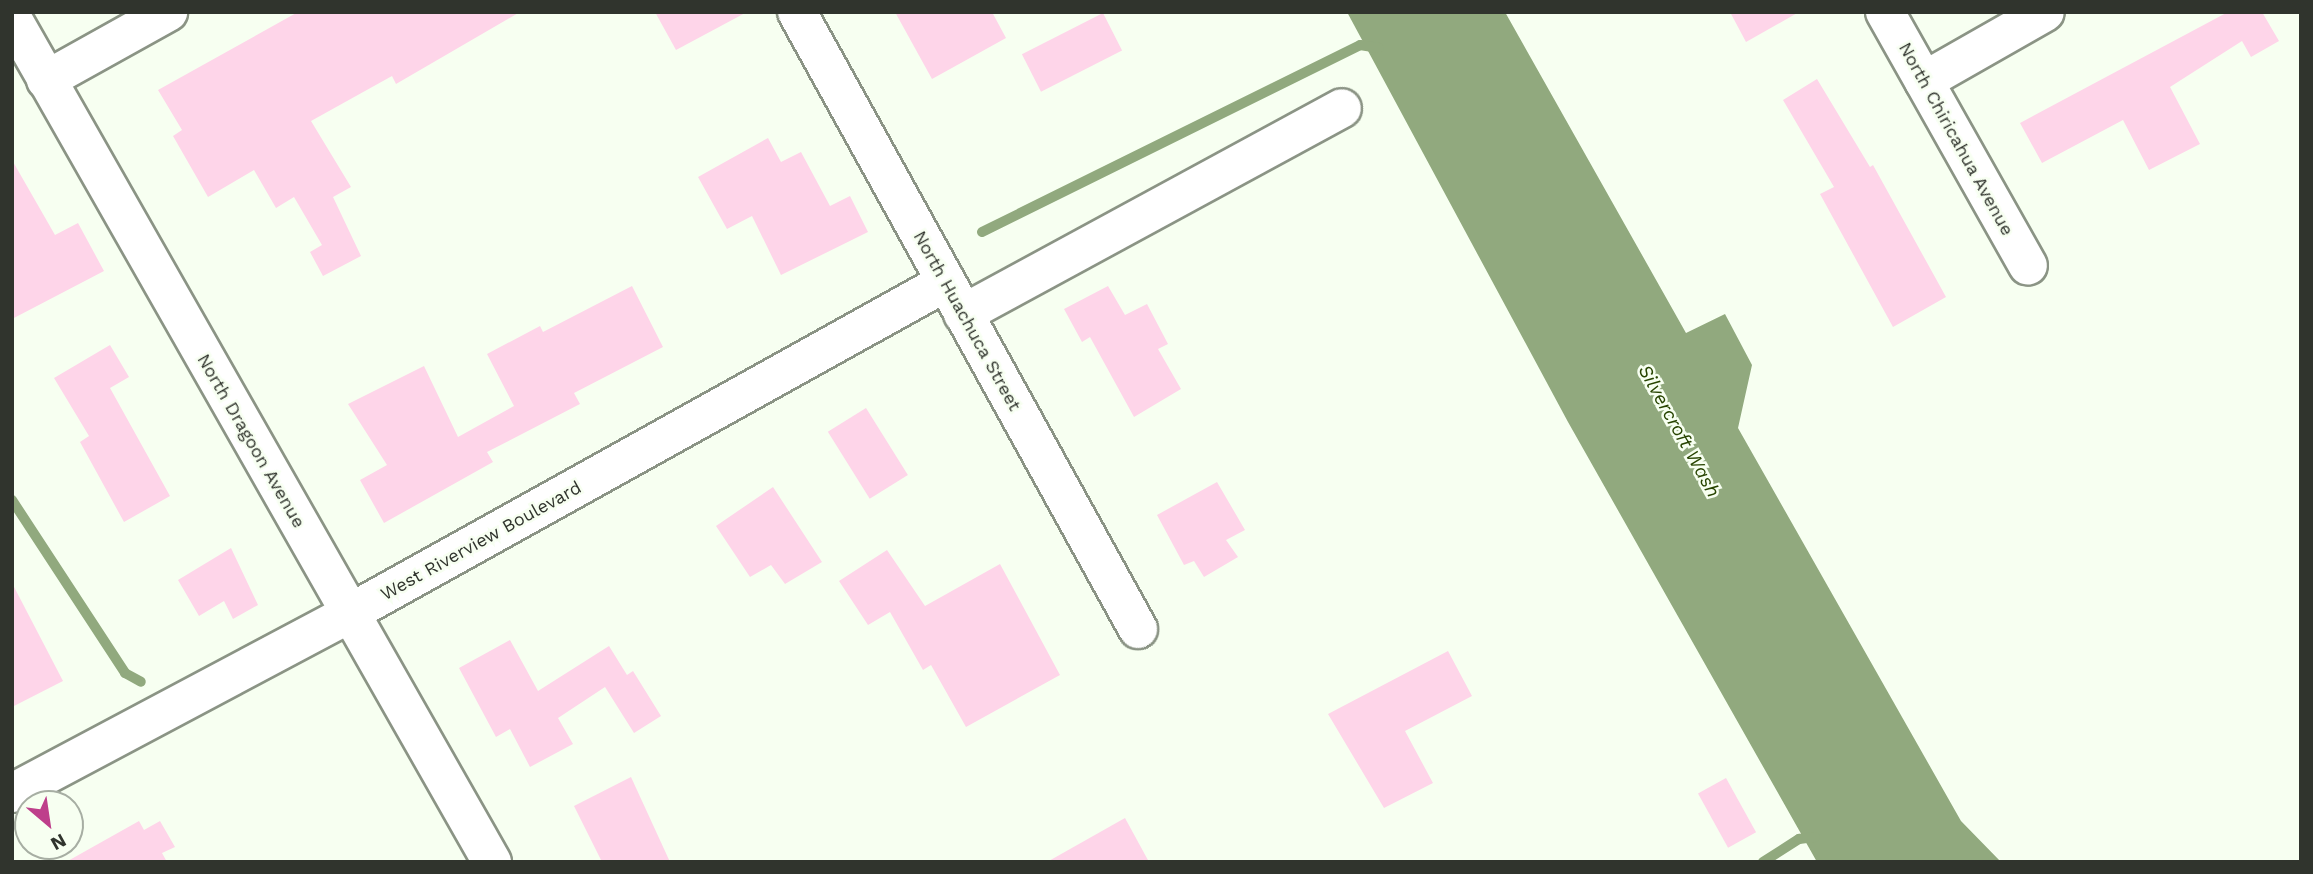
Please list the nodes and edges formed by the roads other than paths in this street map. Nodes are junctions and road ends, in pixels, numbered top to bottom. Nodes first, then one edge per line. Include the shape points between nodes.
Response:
1 (168, 12) edge
2 (797, 12) edge
3 (1885, 12) edge
4 (2045, 12) edge
5 (12, 18) edge
6 (46, 79) junction
7 (1924, 80) junction
8 (1342, 108) dead end
9 (2028, 266) dead end
10 (955, 298) junction
11 (350, 613) junction
12 (1138, 629) dead end
13 (12, 793) edge
14 (492, 862) edge

1 - 6 street
2 - 10 street, North Huachuca Street
3 - 7 street, North Chiricahua Avenue
4 - 7 street
5 - 6 street, North Dragoon Avenue
6 - 11 street, North Dragoon Avenue
7 - 9 street, North Chiricahua Avenue
8 - 10 street, West Riverview Boulevard
10 - 11 street, West Riverview Boulevard
10 - 12 street, North Huachuca Street
11 - 13 street, West Riverview Boulevard
11 - 14 street, North Dragoon Avenue

